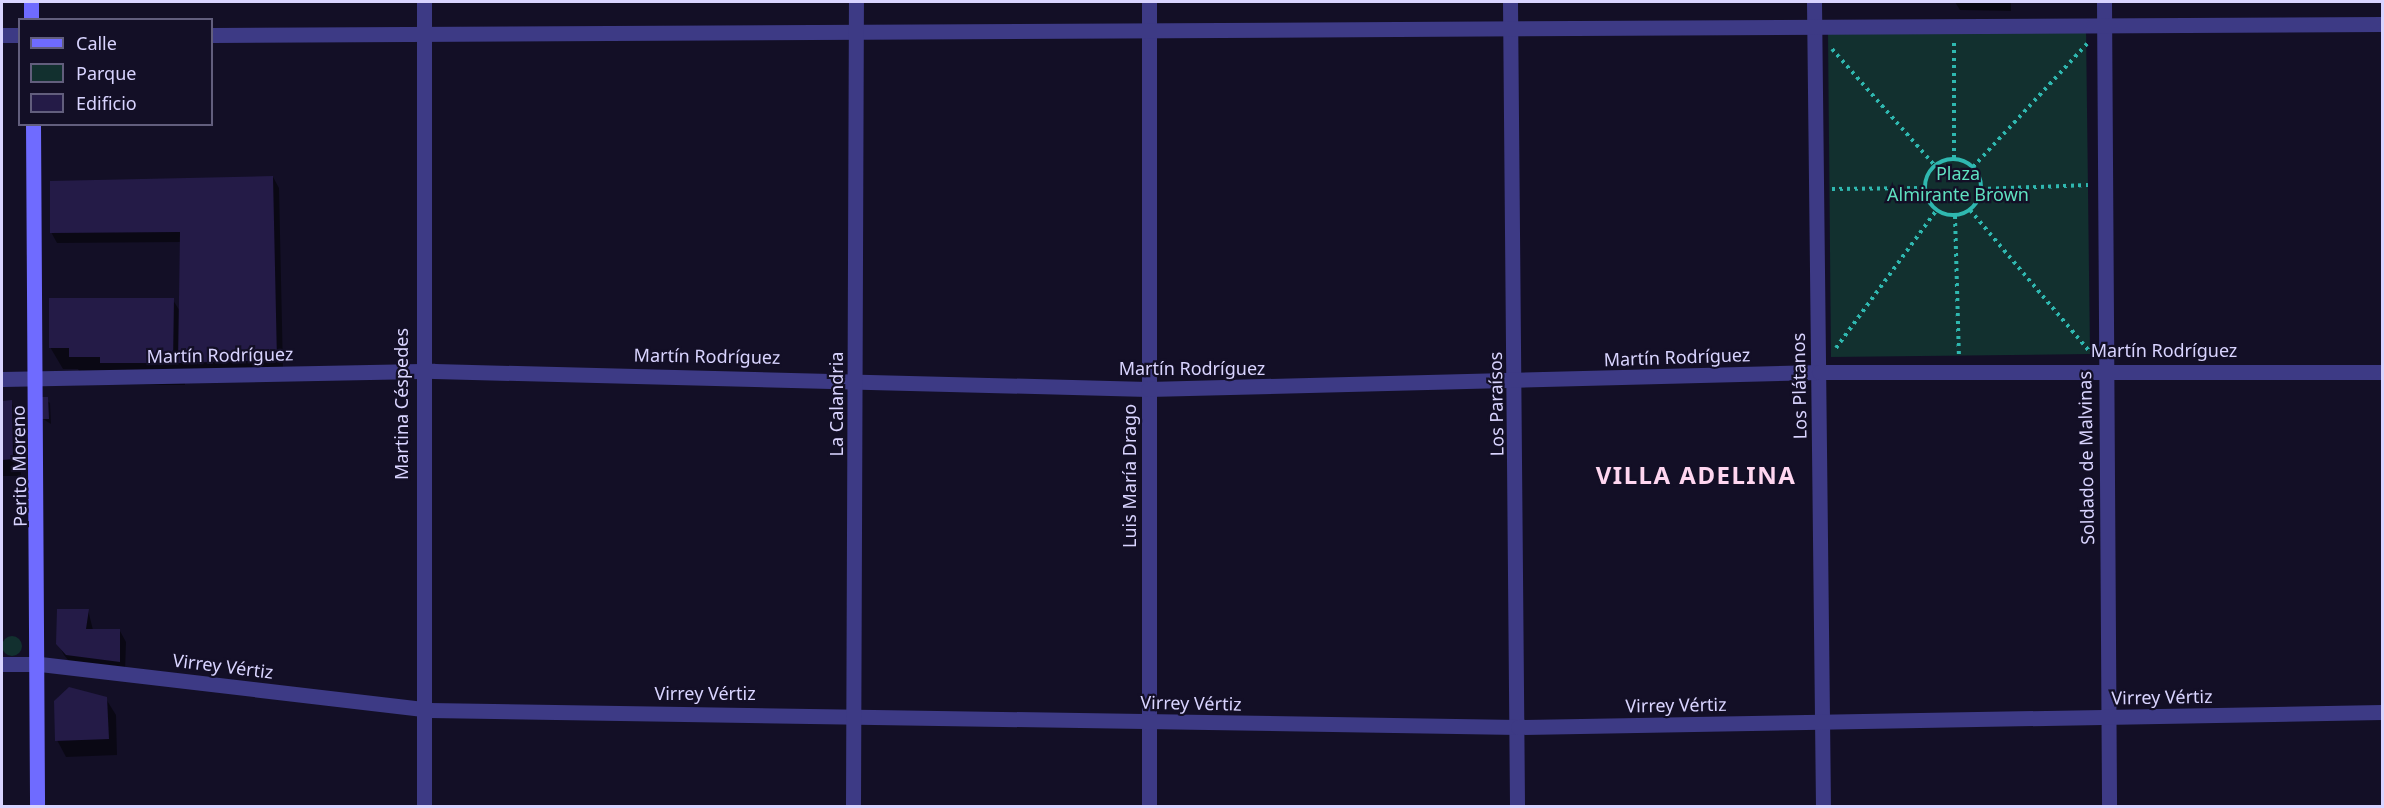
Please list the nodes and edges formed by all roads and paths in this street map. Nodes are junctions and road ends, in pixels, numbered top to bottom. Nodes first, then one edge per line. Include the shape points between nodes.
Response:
1 (31, 2) edge
2 (424, 2) edge
3 (856, 2) edge
4 (1149, 2) edge
5 (1510, 2) edge
6 (1814, 2) edge
7 (2104, 2) edge
8 (31, 18) edge
9 (2382, 24) edge
10 (2103, 27) junction
11 (1954, 28) junction
12 (1814, 29) junction
13 (1510, 32) junction
14 (857, 33) junction
15 (1149, 33) junction
16 (424, 34) junction
17 (2, 35) edge
18 (18, 35) edge
19 (213, 35) edge
20 (33, 126) edge
21 (1954, 159) junction
22 (1935, 165) junction
23 (1973, 167) junction
24 (2105, 184) junction
25 (1924, 188) junction
26 (1816, 189) junction
27 (1981, 189) junction
28 (1970, 210) junction
29 (1935, 211) junction
30 (1955, 216) junction
31 (2104, 369) junction
32 (421, 371) junction
33 (1959, 371) junction
34 (1819, 372) junction
35 (2382, 372) edge
36 (37, 378) junction
37 (2, 379) edge
38 (856, 379) junction
39 (1515, 383) junction
40 (1148, 389) junction
41 (2, 664) edge
42 (40, 664) junction
43 (420, 709) junction
44 (2382, 712) edge
45 (854, 714) junction
46 (2110, 717) junction
47 (1825, 721) junction
48 (1148, 722) junction
49 (1518, 727) junction
50 (37, 807) edge
51 (424, 807) edge
52 (853, 807) edge
53 (1149, 807) edge
54 (1516, 807) edge
55 (1823, 807) edge
56 (2109, 807) edge

1 - 8 street
2 - 16 street, Martina Céspedes
3 - 14 street, La Calandria
4 - 15 street, Luis María Drago
5 - 13 street, Los Paraísos
6 - 12 street, Los Plátanos
7 - 10 street, Soldado de Malvinas
9 - 10 street
10 - 11 street
10 - 23 path
10 - 24 street, Soldado de Malvinas
11 - 12 street
11 - 21 path
12 - 13 street
12 - 22 path
12 - 26 street, Los Plátanos
13 - 15 street
13 - 39 street, Los Paraísos
14 - 15 street
14 - 16 street
14 - 38 street, La Calandria
15 - 40 street, Luis María Drago
16 - 19 street
16 - 32 street, Martina Céspedes
17 - 18 street
20 - 36 street, Perito Moreno
21 - 22 path
21 - 23 path
22 - 25 path
23 - 27 path
24 - 27 path
24 - 31 street, Soldado de Malvinas
25 - 26 path
25 - 29 path
26 - 34 street, Los Plátanos
27 - 28 path
28 - 30 path
28 - 31 path
29 - 30 path
29 - 34 path
30 - 33 path
31 - 33 street, Martín Rodríguez
31 - 35 street, Martín Rodríguez
31 - 46 street, Soldado de Malvinas
32 - 36 street, Martín Rodríguez
32 - 38 street, Martín Rodríguez
32 - 43 street, Martina Céspedes
33 - 34 street, Martín Rodríguez
34 - 39 street, Martín Rodríguez
34 - 47 street, Los Plátanos
36 - 37 street, Martín Rodríguez
36 - 42 street, Perito Moreno
38 - 40 street, Martín Rodríguez
38 - 45 street, La Calandria
39 - 40 street, Martín Rodríguez
39 - 49 street, Los Paraísos
40 - 48 street, Luis María Drago
41 - 42 street, Virrey Vértiz
42 - 43 street, Virrey Vértiz
42 - 50 street, Perito Moreno
43 - 45 street, Virrey Vértiz
43 - 51 street, Martina Céspedes
44 - 46 street, Virrey Vértiz
45 - 48 street, Virrey Vértiz
45 - 52 street, La Calandria
46 - 47 street, Virrey Vértiz
46 - 56 street, Soldado de Malvinas
47 - 49 street, Virrey Vértiz
47 - 55 street, Los Plátanos
48 - 49 street, Virrey Vértiz
48 - 53 street, Luis María Drago
49 - 54 street, Los Paraísos

